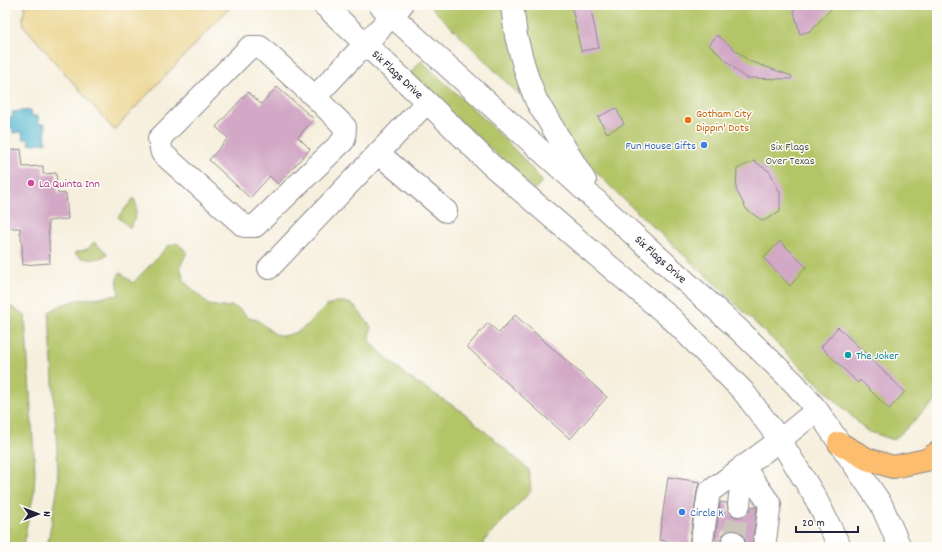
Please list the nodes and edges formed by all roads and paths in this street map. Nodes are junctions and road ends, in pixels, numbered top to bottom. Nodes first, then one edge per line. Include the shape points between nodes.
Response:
1 (324, 5) edge
2 (512, 5) edge
3 (391, 9) edge
4 (365, 44) junction
5 (315, 97) junction
6 (427, 102) junction
7 (378, 153) junction
8 (597, 201) junction
9 (446, 211) dead end
10 (269, 268) dead end
11 (817, 410) junction
12 (780, 440) junction
13 (839, 443) junction
14 (937, 453) edge
15 (743, 466) junction
16 (739, 505) tunnel mouth
17 (701, 547) edge
18 (764, 547) edge
19 (840, 547) edge
20 (900, 547) edge

1 - 4 street, Six Flags Drive
2 - 8 street via 516,36 536,100
3 - 4 street
3 - 8 street, Six Flags Drive
4 - 5 street
4 - 6 street, Six Flags Drive
5 - 5 street via 345,127 344,140 256,226 244,226 162,153 159,139 250,47 260,47
6 - 7 street
6 - 12 street, Six Flags Drive via 490,164 672,319 743,391
7 - 9 street
7 - 10 street
8 - 11 street, Six Flags Drive via 738,329 795,384
11 - 12 street
11 - 13 street, Six Flags Drive
12 - 15 street
12 - 19 street, Six Flags Drive via 815,497
13 - 14 main road via 867,459 893,467 926,460
13 - 20 street, Six Flags Drive via 881,504
15 - 16 street
15 - 17 street via 709,492
15 - 18 street via 770,504

